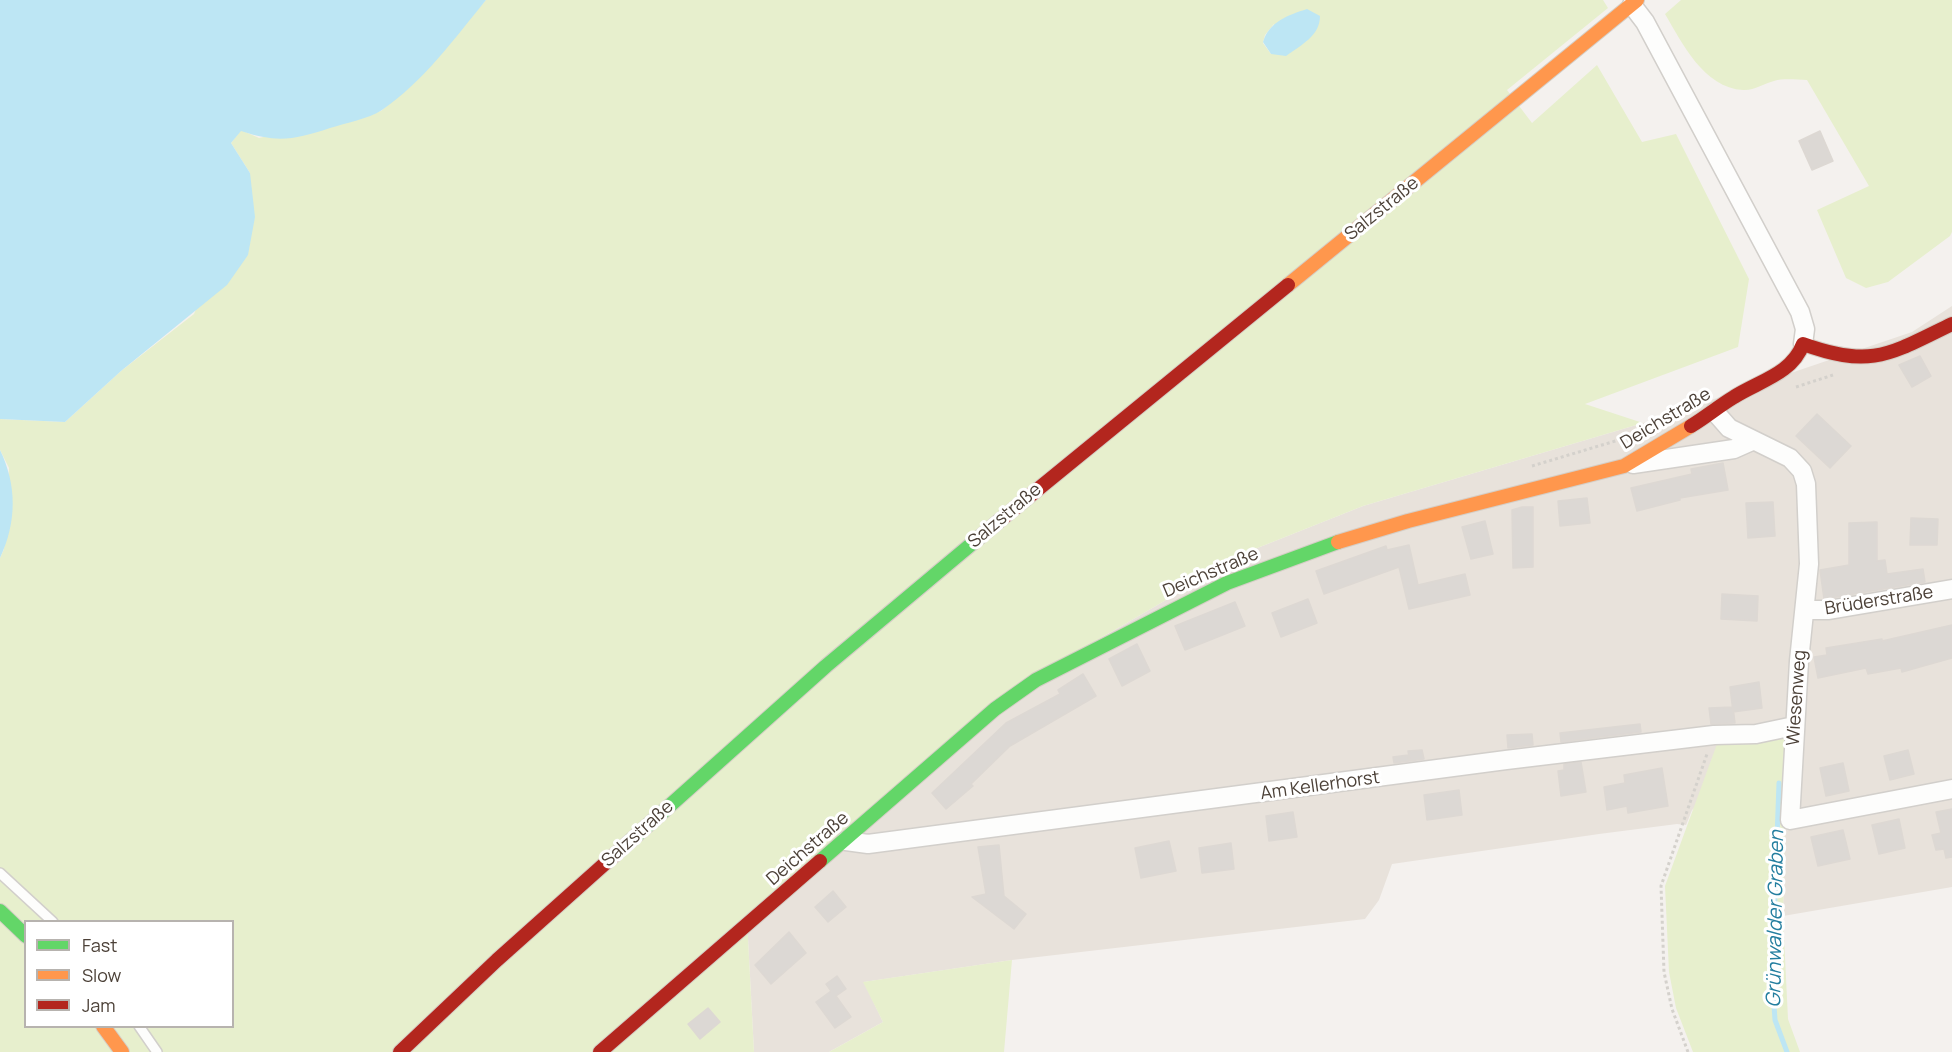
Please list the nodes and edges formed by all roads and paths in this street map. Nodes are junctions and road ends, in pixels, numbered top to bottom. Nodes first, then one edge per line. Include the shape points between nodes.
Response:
1 (1635, 2) edge
2 (1952, 324) edge
3 (1803, 344) junction
4 (1715, 412) junction
5 (1639, 434) dead end
6 (1752, 441) junction
7 (1624, 466) junction
8 (1530, 467) dead end
9 (1952, 589) edge
10 (1805, 610) junction
11 (1794, 726) junction
12 (1714, 735) junction
13 (1952, 789) edge
14 (846, 841) junction
15 (0, 873) edge
16 (0, 911) edge
17 (52, 920) edge
18 (24, 934) edge
19 (104, 1028) edge
20 (140, 1028) edge
21 (122, 1052) edge
22 (158, 1052) edge
23 (400, 1052) edge
24 (600, 1052) edge
25 (1688, 1052) edge

1 - 3 street, Salzstraße via 1800,312 1805,329
1 - 23 street, Salzstraße via 1060,470 826,666 497,960
2 - 3 street via 1883,354 1858,358
3 - 4 street, Deichstraße via 1799,355 1784,370
4 - 6 street, Wiesenweg via 1729,428
4 - 7 street, Deichstraße
5 - 8 path
6 - 7 street via 1734,449
6 - 10 street, Wiesenweg via 1790,458 1802,471 1810,536
7 - 14 street, Deichstraße via 1335,543 1227,583 1178,606 1036,680 994,709
9 - 10 street, Brüderstraße via 1830,610
10 - 11 street, Wiesenweg
11 - 12 street, Am Kellerhorst via 1756,734
11 - 13 street, Wiesenweg via 1790,820
12 - 14 street, Am Kellerhorst via 868,844
12 - 25 path via 1661,886 1664,972
14 - 24 street, Deichstraße
15 - 17 lane
16 - 18 street
19 - 21 street
20 - 22 lane

